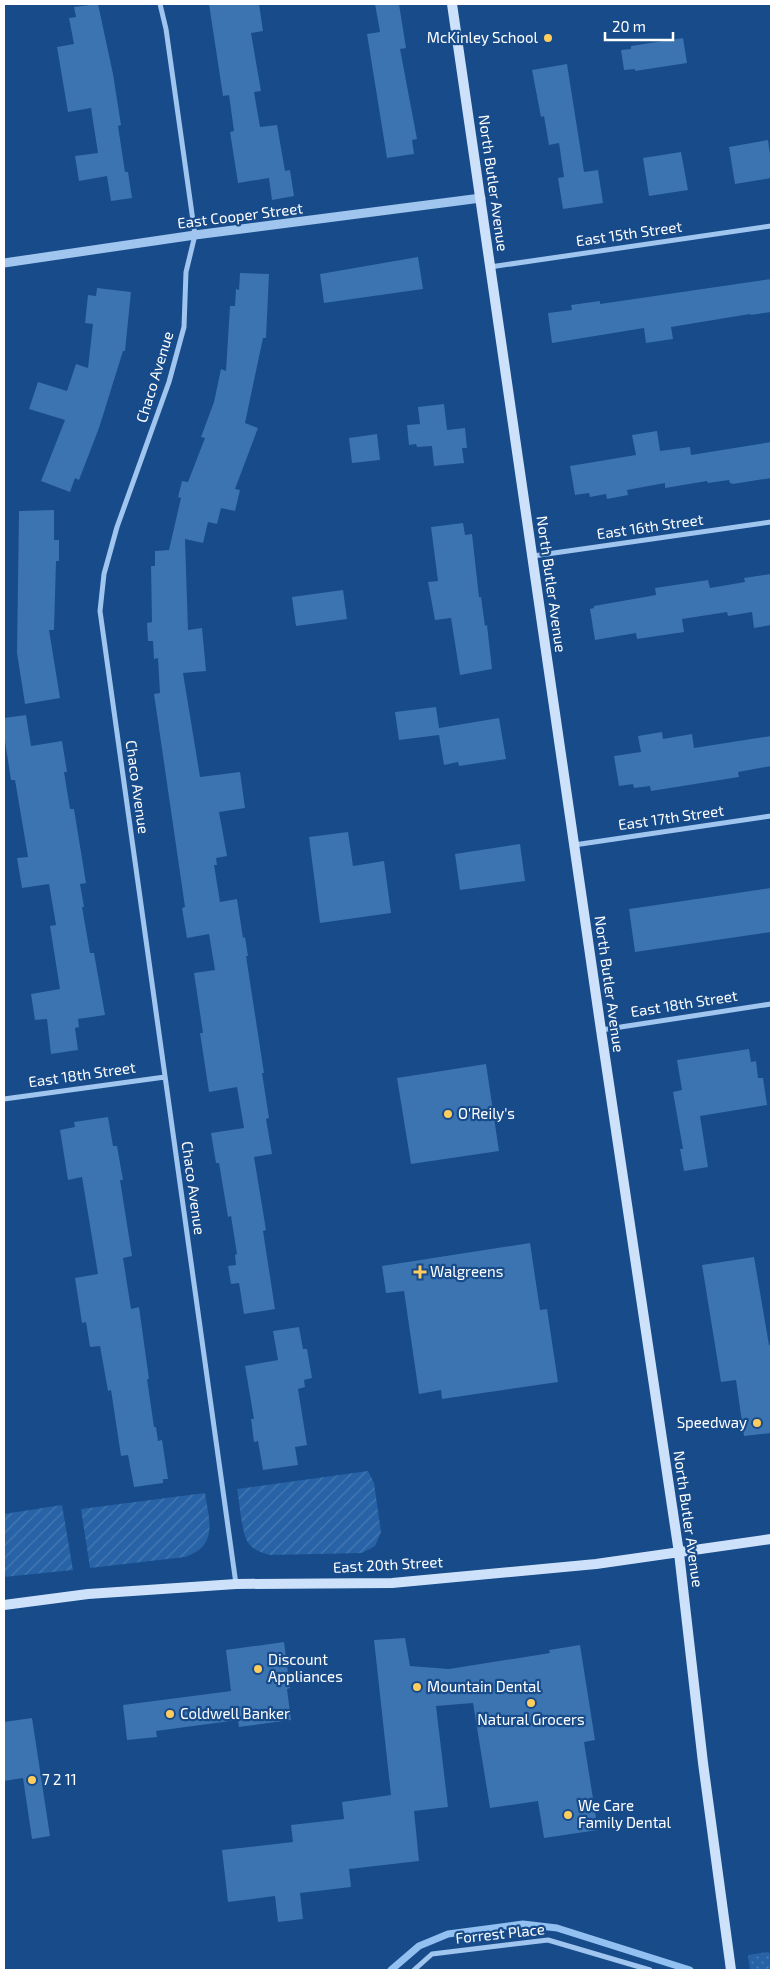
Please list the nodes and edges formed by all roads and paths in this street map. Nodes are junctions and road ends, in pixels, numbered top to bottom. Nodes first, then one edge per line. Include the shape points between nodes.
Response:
1 (160, 4) edge
2 (452, 4) edge
3 (481, 198) junction
4 (771, 226) edge
5 (195, 235) junction
6 (4, 263) edge
7 (490, 267) junction
8 (771, 522) edge
9 (532, 556) junction
10 (771, 816) edge
11 (574, 845) junction
12 (771, 1004) edge
13 (601, 1030) junction
14 (165, 1077) junction
15 (4, 1099) edge
16 (771, 1539) edge
17 (679, 1553) junction
18 (236, 1584) junction
19 (4, 1605) edge
20 (414, 1970) edge
21 (650, 1970) edge
22 (732, 1970) edge

1 - 5 street, Chaco Avenue
2 - 3 main road, North Butler Avenue
3 - 5 street, East Cooper Street
3 - 7 main road, North Butler Avenue
4 - 7 street, East 15th Street
5 - 6 street, East Cooper Street
5 - 14 street, Chaco Avenue via 186,272 184,327 169,382 117,528 104,574 100,611
7 - 9 main road, North Butler Avenue
8 - 9 street, East 16th Street
9 - 11 main road, North Butler Avenue
10 - 11 street, East 17th Street
11 - 13 main road, North Butler Avenue
12 - 13 street, East 18th Street
13 - 17 main road, North Butler Avenue
14 - 15 street, East 18th Street
14 - 18 street, Chaco Avenue
16 - 17 main road, East 20th Street
17 - 18 main road, East 20th Street via 392,1583
17 - 22 main road, North Butler Avenue via 703,1763
18 - 19 main road, East 20th Street via 88,1594
20 - 21 street, Forrest Place via 432,1954 548,1940

